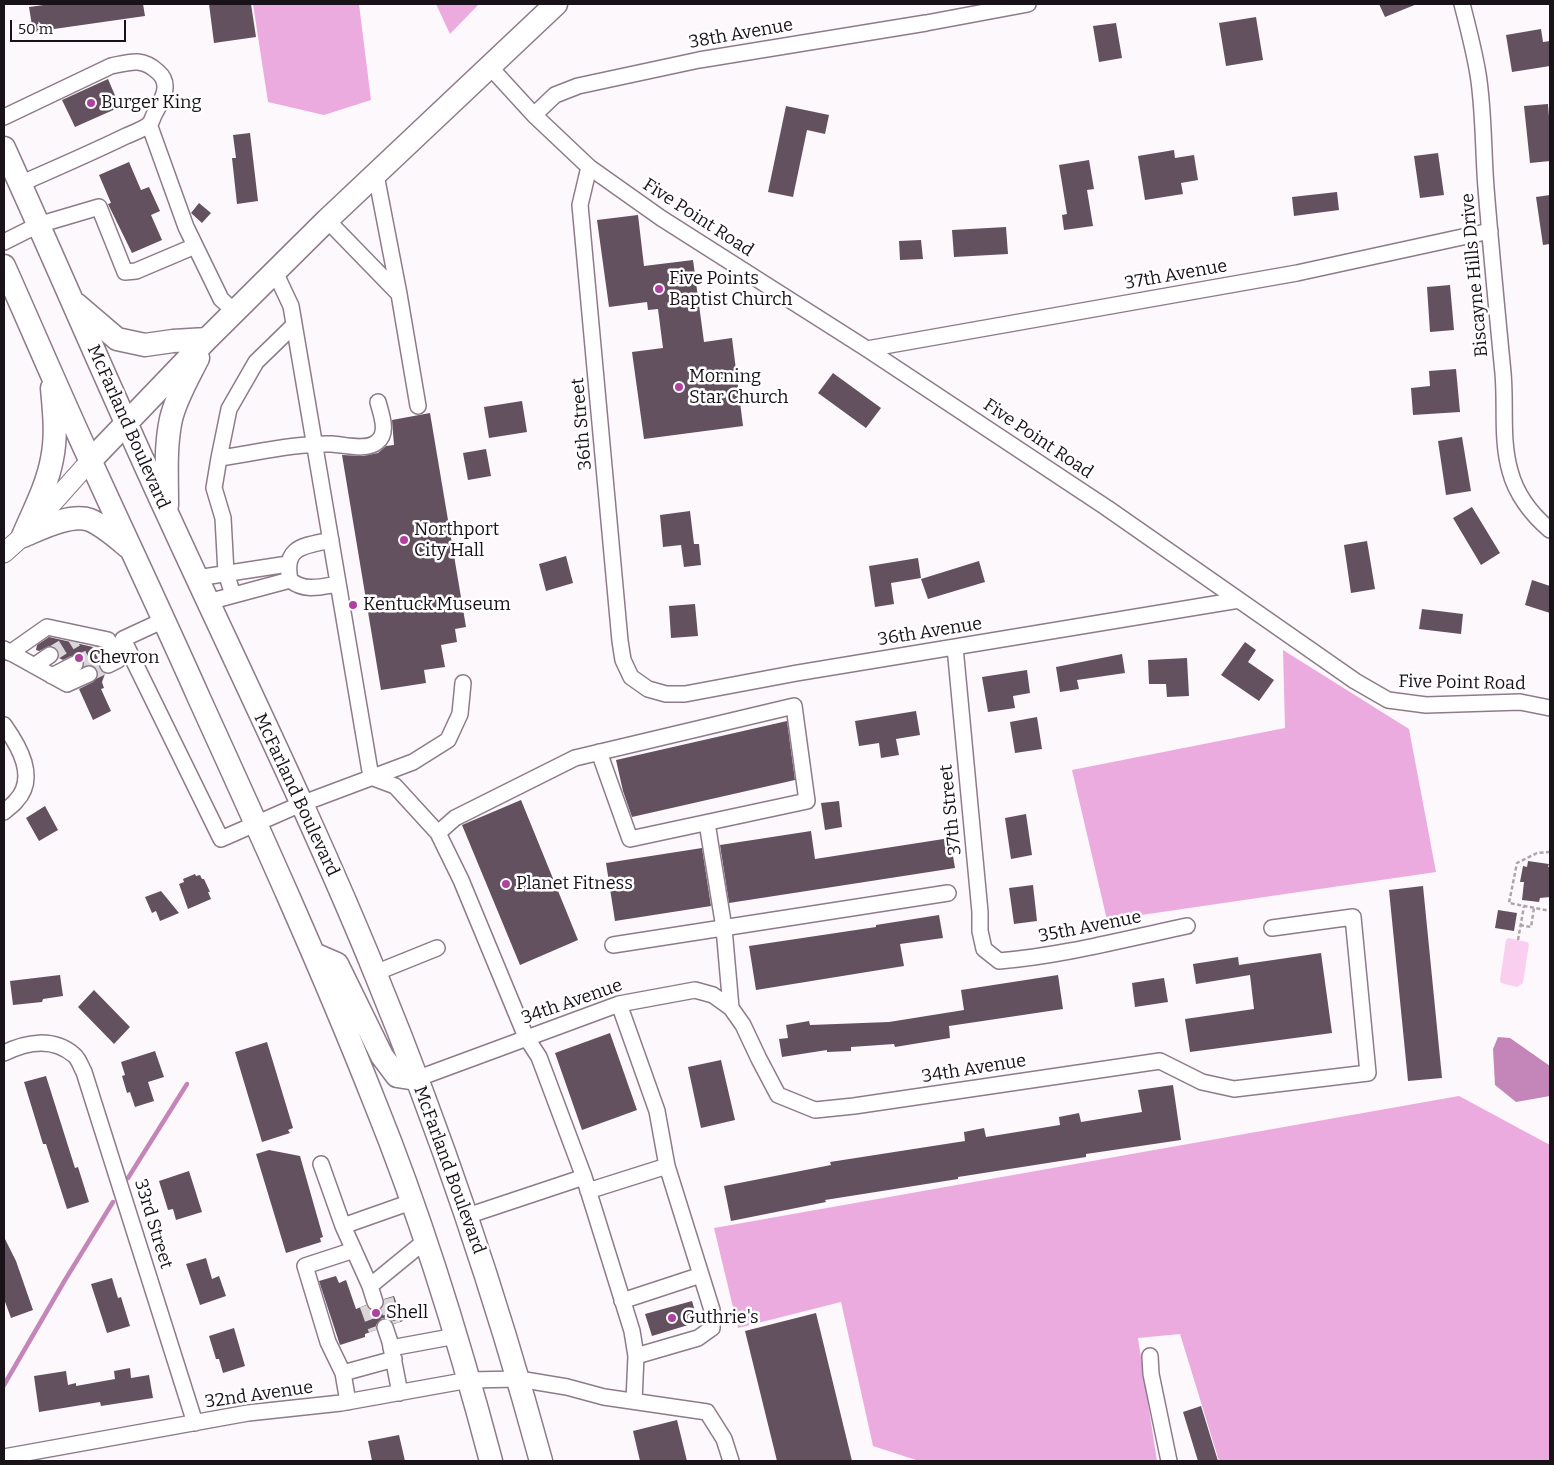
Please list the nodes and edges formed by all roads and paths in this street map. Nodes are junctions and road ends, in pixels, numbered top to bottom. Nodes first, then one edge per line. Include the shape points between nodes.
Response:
1 (556, 4) edge
2 (1028, 4) edge
3 (1462, 4) edge
4 (490, 67) junction
5 (534, 115) junction
6 (4, 117) edge
7 (149, 124) junction
8 (4, 148) edge
9 (589, 167) junction
10 (376, 175) junction
11 (20, 184) junction
12 (327, 220) junction
13 (38, 225) junction
14 (1490, 231) junction
15 (4, 242) edge
16 (195, 246) junction
17 (4, 266) edge
18 (274, 272) junction
19 (400, 294) junction
20 (72, 301) junction
21 (235, 312) junction
22 (294, 325) junction
23 (207, 339) junction
24 (867, 349) junction
25 (51, 372) junction
26 (378, 402) dead end
27 (418, 406) dead end
28 (127, 424) junction
29 (314, 444) junction
30 (219, 458) junction
31 (90, 461) junction
32 (167, 513) junction
33 (1550, 530) edge
34 (23, 536) junction
35 (331, 540) junction
36 (133, 551) junction
37 (4, 553) edge
38 (288, 564) junction
39 (226, 573) junction
40 (197, 578) junction
41 (290, 580) junction
42 (338, 584) junction
43 (233, 595) junction
44 (1238, 600) junction
45 (208, 602) junction
46 (164, 620) junction
47 (112, 645) junction
48 (955, 647) junction
49 (7, 651) edge
50 (50, 655) tunnel mouth
51 (75, 664) tunnel mouth
52 (108, 665) dead end
53 (34, 666) junction
54 (89, 674) tunnel mouth
55 (52, 676) junction
56 (631, 677) joint
57 (463, 683) dead end
58 (1550, 708) edge
59 (4, 725) edge
60 (599, 752) junction
61 (371, 777) junction
62 (301, 804) junction
63 (4, 812) edge
64 (256, 823) junction
65 (707, 823) junction
66 (438, 833) junction
67 (1550, 852) edge
68 (948, 893) dead end
69 (1524, 906) junction
70 (1534, 908) junction
71 (1550, 911) edge
72 (1520, 925) junction
73 (1187, 926) dead end
74 (724, 928) junction
75 (1272, 928) dead end
76 (1518, 940) dead end
77 (613, 945) dead end
78 (437, 948) dead end
79 (314, 954) junction
80 (999, 961) joint
81 (375, 973) junction
82 (619, 1004) junction
83 (732, 1008) junction
84 (526, 1037) junction
85 (4, 1054) edge
86 (416, 1080) junction
87 (320, 1164) dead end
88 (667, 1166) junction
89 (586, 1184) junction
90 (411, 1202) junction
91 (467, 1216) junction
92 (343, 1226) junction
93 (425, 1241) junction
94 (354, 1250) junction
95 (701, 1275) junction
96 (622, 1301) junction
97 (385, 1327) tunnel mouth
98 (456, 1336) junction
99 (392, 1350) junction
100 (636, 1356) junction
101 (1150, 1356) dead end
102 (343, 1373) junction
103 (519, 1378) junction
104 (469, 1380) junction
105 (400, 1393) junction
106 (634, 1401) junction
107 (348, 1402) junction
108 (195, 1423) junction
109 (5, 1456) edge
110 (491, 1461) edge
111 (541, 1461) edge
112 (731, 1461) edge
113 (1169, 1461) edge

1 - 4 highway
2 - 5 street, 38th Avenue via 699,60 578,86 556,94
3 - 14 street, Biscayne Hills Drive via 1478,76
4 - 5 street
4 - 10 highway
5 - 9 street, Five Point Road
6 - 7 street via 111,66 141,61 158,72 166,84
7 - 11 street
7 - 16 street
8 - 11 highway, McFarland Boulevard
9 - 24 street, Five Point Road via 661,218
9 - 56 street, 36th Street via 580,205 620,641 623,660
10 - 12 highway
10 - 19 street
11 - 13 highway, McFarland Boulevard
12 - 18 highway
12 - 19 street
13 - 15 street
13 - 16 street via 99,207 125,272 136,272
13 - 20 highway, McFarland Boulevard
14 - 24 street, 37th Avenue via 1297,273
14 - 33 street, Biscayne Hills Drive via 1504,378 1506,454 1517,490
16 - 21 street via 222,299
17 - 25 highway
18 - 21 highway
18 - 22 street via 291,306
19 - 27 street
20 - 23 highway via 117,338 145,345
20 - 28 highway, McFarland Boulevard
21 - 23 highway
22 - 29 street
22 - 30 street via 256,362 229,409
23 - 28 highway
23 - 32 highway via 179,396 172,418 167,443
24 - 44 street, Five Point Road via 1107,508
25 - 31 highway
25 - 34 highway via 55,427 53,457 44,488
26 - 29 street via 384,427 376,443 366,446
28 - 31 highway
28 - 32 highway, McFarland Boulevard
29 - 30 street
29 - 35 street
30 - 39 street via 214,488 223,518
31 - 34 main road
31 - 36 highway
32 - 40 highway, McFarland Boulevard
34 - 36 highway via 58,522 88,519
34 - 37 main road
35 - 38 street via 300,547
35 - 42 street
36 - 46 highway
38 - 39 street
38 - 41 street
39 - 40 street
39 - 43 street
40 - 45 highway, McFarland Boulevard
41 - 42 street via 297,586 309,588
41 - 43 street
42 - 61 street
43 - 45 street
44 - 48 street, 36th Avenue
44 - 58 street, Five Point Road via 1388,700 1426,705 1520,702
45 - 62 highway, McFarland Boulevard
46 - 47 street
46 - 64 highway
47 - 49 street via 108,640 80,637 47,626
47 - 52 street via 118,660
47 - 64 street via 222,838
48 - 56 street, 36th Avenue via 685,694 666,694 648,689
48 - 80 street, 37th Street via 980,931 984,949
49 - 53 street
50 - 53 street
51 - 55 street
53 - 55 street
54 - 55 street via 67,684
57 - 61 street via 460,714 448,740 413,762
59 - 63 street via 25,764 26,783 17,801
60 - 65 street via 630,840
60 - 65 street via 794,706 807,801
60 - 66 street via 574,758 463,813
61 - 62 street
61 - 66 street via 394,786
62 - 64 street
62 - 81 highway, McFarland Boulevard
64 - 79 highway
65 - 74 street
66 - 84 street via 461,880
67 - 69 path via 1537,853 1517,863 1509,903
68 - 74 street
69 - 70 path
69 - 72 path
70 - 71 path
70 - 72 path via 1531,927
72 - 76 path
73 - 80 street, 35th Avenue via 1056,953
74 - 77 street
74 - 83 street
75 - 83 street, 34th Avenue via 1353,917 1368,1074 1234,1089 1202,1082 1160,1061 815,1110 778,1096
78 - 81 street
79 - 86 highway via 337,964 382,1056 397,1076
79 - 90 highway via 376,1105
81 - 86 highway, McFarland Boulevard
82 - 83 street, 34th Avenue via 695,990 713,995
82 - 84 street, 34th Avenue
82 - 88 street via 657,1111
84 - 86 street, 34th Avenue
84 - 89 street via 539,1057
85 - 108 street, 33rd Street via 23,1044 41,1042 60,1046 75,1056 84,1072
86 - 91 highway, McFarland Boulevard
87 - 92 street
88 - 89 street
88 - 95 street
89 - 91 street
89 - 96 street
90 - 92 street
90 - 93 highway
91 - 103 highway, McFarland Boulevard
92 - 94 street
93 - 94 street via 374,1296
93 - 98 highway
94 - 102 street via 305,1266 328,1342
95 - 96 street
95 - 100 street via 712,1310 712,1328 698,1338
96 - 100 street
97 - 99 street
98 - 99 street
98 - 104 highway
99 - 102 street
99 - 105 street
100 - 106 street
101 - 113 street
102 - 107 street
103 - 104 street, 32nd Avenue
103 - 106 street, 32nd Avenue
103 - 111 highway, McFarland Boulevard
104 - 105 street, 32nd Avenue
104 - 110 highway
105 - 107 street, 32nd Avenue
106 - 112 street, 32nd Avenue via 707,1412 724,1439
107 - 108 street, 32nd Avenue via 248,1413
108 - 109 street, 32nd Avenue

